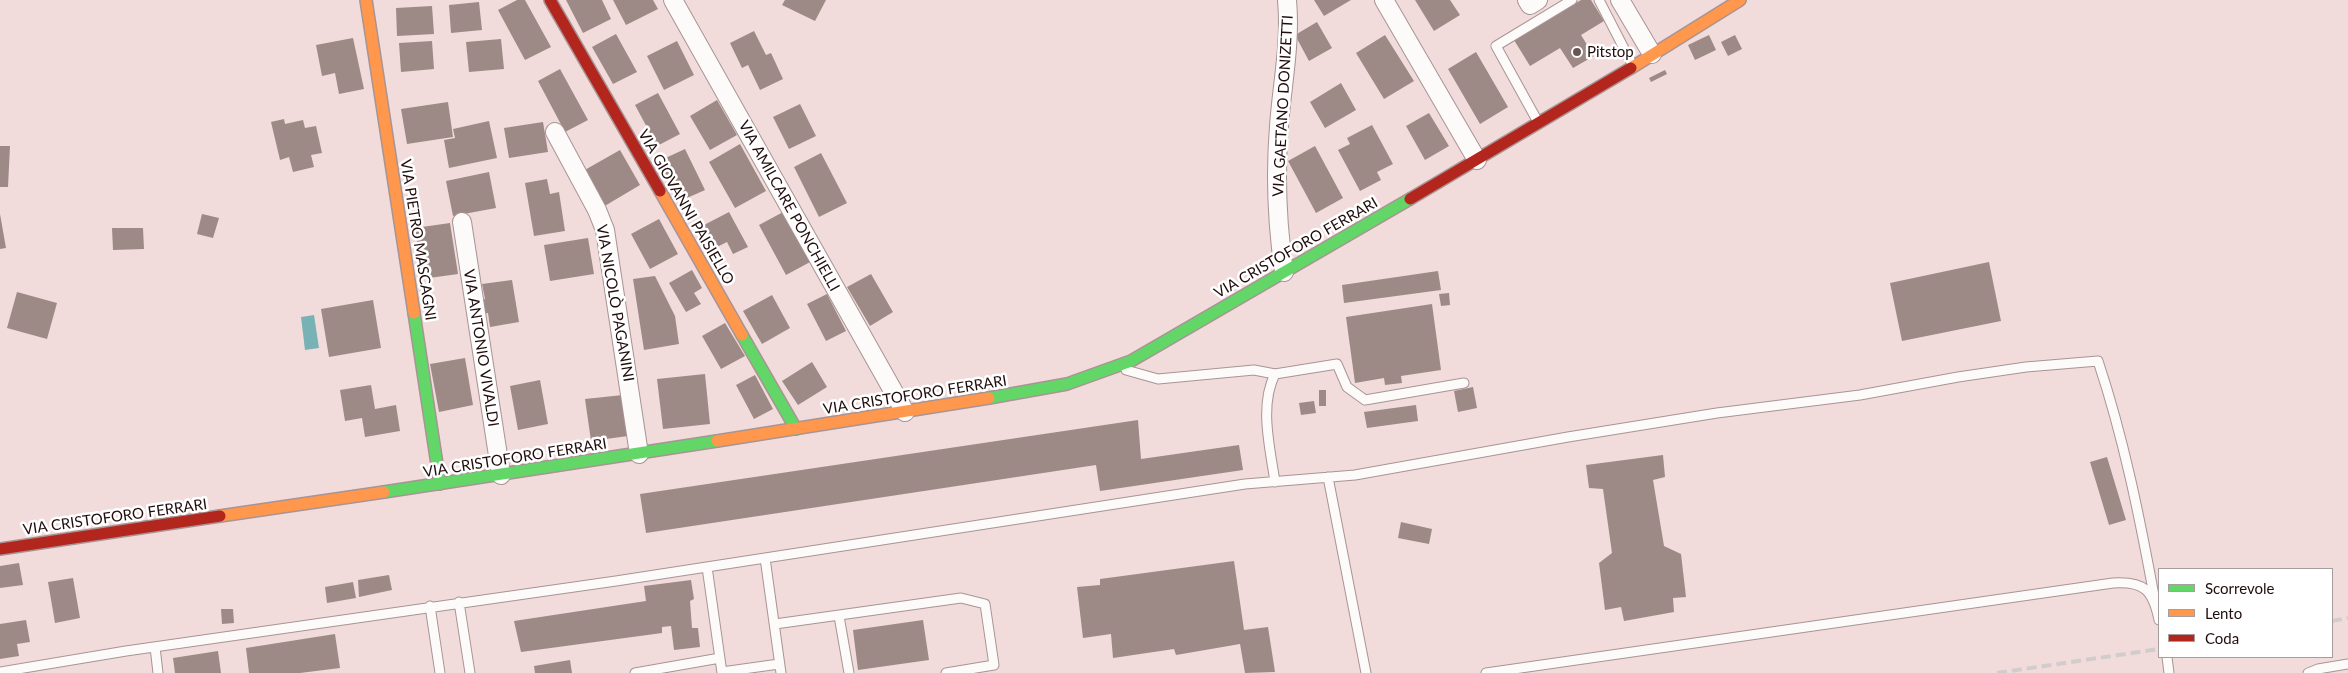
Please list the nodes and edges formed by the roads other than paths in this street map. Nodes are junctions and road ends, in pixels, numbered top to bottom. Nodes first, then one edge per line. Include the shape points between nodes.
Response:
1 (366, 0) edge
2 (550, 0) edge
3 (673, 0) edge
4 (1287, 0) edge
5 (1384, 0) edge
6 (1527, 0) edge
7 (1538, 0) edge
8 (1572, 0) edge
9 (1599, 0) edge
10 (1620, 0) edge
11 (1740, 0) edge
12 (1652, 54) junction
13 (1634, 67) junction
14 (1539, 123) junction
15 (555, 132) dead end
16 (1477, 160) junction
17 (462, 222) dead end
18 (1284, 272) junction
19 (1118, 368) junction
20 (1274, 374) junction
21 (1464, 382) dead end
22 (905, 412) junction
23 (796, 430) junction
24 (639, 454) junction
25 (501, 475) junction
26 (1328, 477) junction
27 (1274, 482) junction
28 (440, 484) junction
29 (0, 549) edge
30 (765, 558) junction
31 (707, 567) junction
32 (2155, 601) junction
33 (459, 602) junction
34 (430, 606) junction
35 (2158, 615) edge
36 (839, 616) junction
37 (775, 624) junction
38 (155, 647) junction
39 (720, 658) junction
40 (2348, 664) edge
41 (780, 669) edge
42 (0, 672) edge
43 (158, 673) edge
44 (440, 673) edge
45 (470, 673) edge
46 (635, 673) edge
47 (722, 673) edge
48 (849, 673) edge
49 (946, 673) edge
50 (1366, 673) edge
51 (1486, 673) edge
52 (2308, 673) edge

1 - 28 main road, VIA PIETRO MASCAGNI
2 - 23 main road, VIA GIOVANNI PAISIELLO
3 - 22 street, VIA AMILCARE PONCHIELLI
4 - 18 street, VIA GAETANO DONIZETTI via 1288,42 1278,127 1277,174 1278,226
5 - 16 street
6 - 7 street via 1530,5
8 - 14 lane via 1496,46
9 - 13 lane
10 - 12 street
11 - 12 main road, VIA CRISTOFORO FERRARI
12 - 13 main road, VIA CRISTOFORO FERRARI
13 - 14 main road, VIA CRISTOFORO FERRARI
14 - 16 main road, VIA CRISTOFORO FERRARI
15 - 24 street, VIA NICOLÒ PAGANINI via 605,230
16 - 18 main road, VIA CRISTOFORO FERRARI
17 - 25 street, VIA ANTONIO VIVALDI
18 - 19 main road, VIA CRISTOFORO FERRARI
19 - 20 lane via 1158,379 1254,370
19 - 22 main road, VIA CRISTOFORO FERRARI via 1053,388
20 - 21 lane via 1337,364 1347,387 1365,400
20 - 27 lane via 1267,389 1267,431
22 - 23 main road, VIA CRISTOFORO FERRARI
23 - 24 main road, VIA CRISTOFORO FERRARI
24 - 25 main road, VIA CRISTOFORO FERRARI
25 - 28 main road, VIA CRISTOFORO FERRARI
26 - 27 lane
26 - 32 lane via 1717,413 1860,395 1958,376 2098,361 2130,474
26 - 50 lane
27 - 30 lane
28 - 29 main road, VIA CRISTOFORO FERRARI
30 - 31 lane
30 - 37 lane
31 - 33 lane
31 - 39 lane
32 - 35 lane
32 - 51 lane via 2140,586 2107,584
33 - 34 lane
33 - 45 lane
34 - 38 lane
34 - 44 lane
36 - 37 lane
36 - 48 lane
36 - 49 lane via 962,598 985,604 994,665
37 - 41 lane
38 - 42 lane
38 - 43 lane
39 - 46 lane
39 - 47 lane
40 - 52 lane via 2318,668
41 - 47 lane

